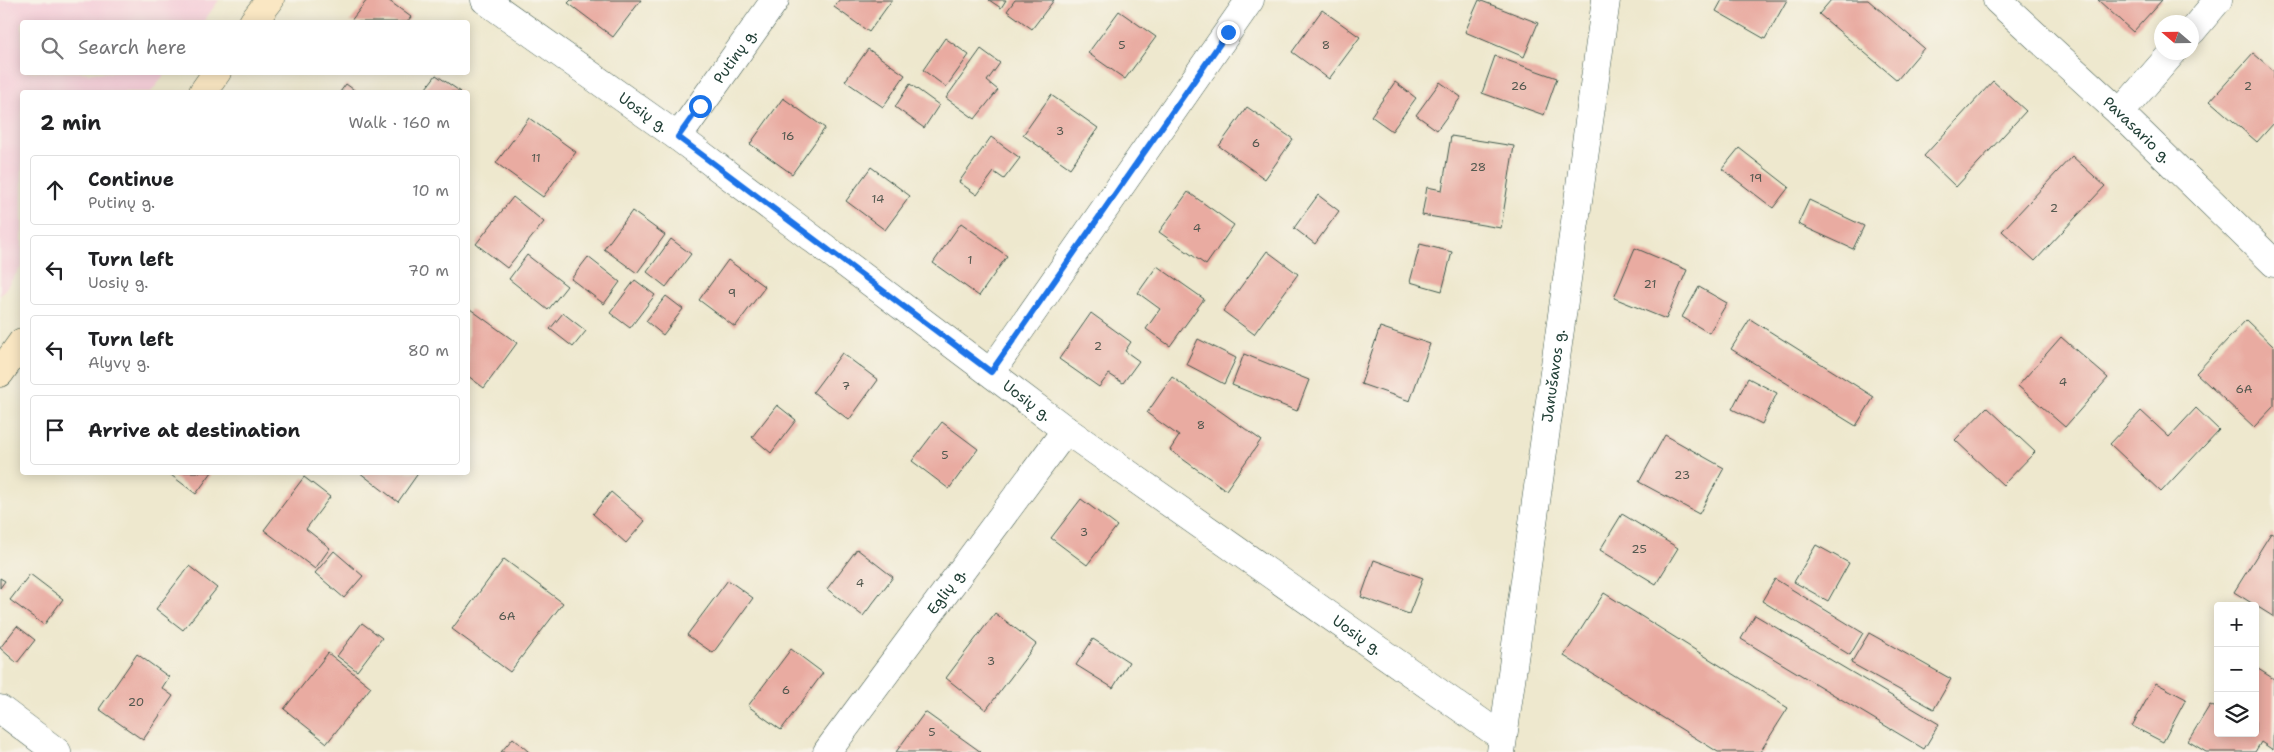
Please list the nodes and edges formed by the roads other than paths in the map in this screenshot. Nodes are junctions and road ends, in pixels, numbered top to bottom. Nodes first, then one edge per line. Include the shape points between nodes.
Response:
1 (270, 0) edge
2 (485, 0) edge
3 (775, 0) edge
4 (1250, 0) edge
5 (1606, 0) edge
6 (1997, 0) edge
7 (2218, 0) edge
8 (255, 20) edge
9 (2199, 23) edge
10 (2166, 60) edge
11 (215, 75) edge
12 (204, 90) edge
13 (2120, 113) junction
14 (678, 137) junction
15 (2274, 263) edge
16 (20, 345) edge
17 (991, 372) junction
18 (0, 373) edge
19 (1066, 430) junction
20 (0, 710) edge
21 (1501, 744) edge
22 (57, 752) edge
23 (827, 752) edge

1 - 8 main road
2 - 14 street, Uosių g.
3 - 14 street, Putinų g.
4 - 17 street
5 - 21 street, Janušavos g.
6 - 13 street, Pavasario g.
7 - 9 street
10 - 13 street
11 - 12 main road
13 - 15 street, Pavasario g.
14 - 17 street, Uosių g.
16 - 18 main road
17 - 19 street, Uosių g.
19 - 21 street, Uosių g.
19 - 23 street, Eglių g.
20 - 22 street

